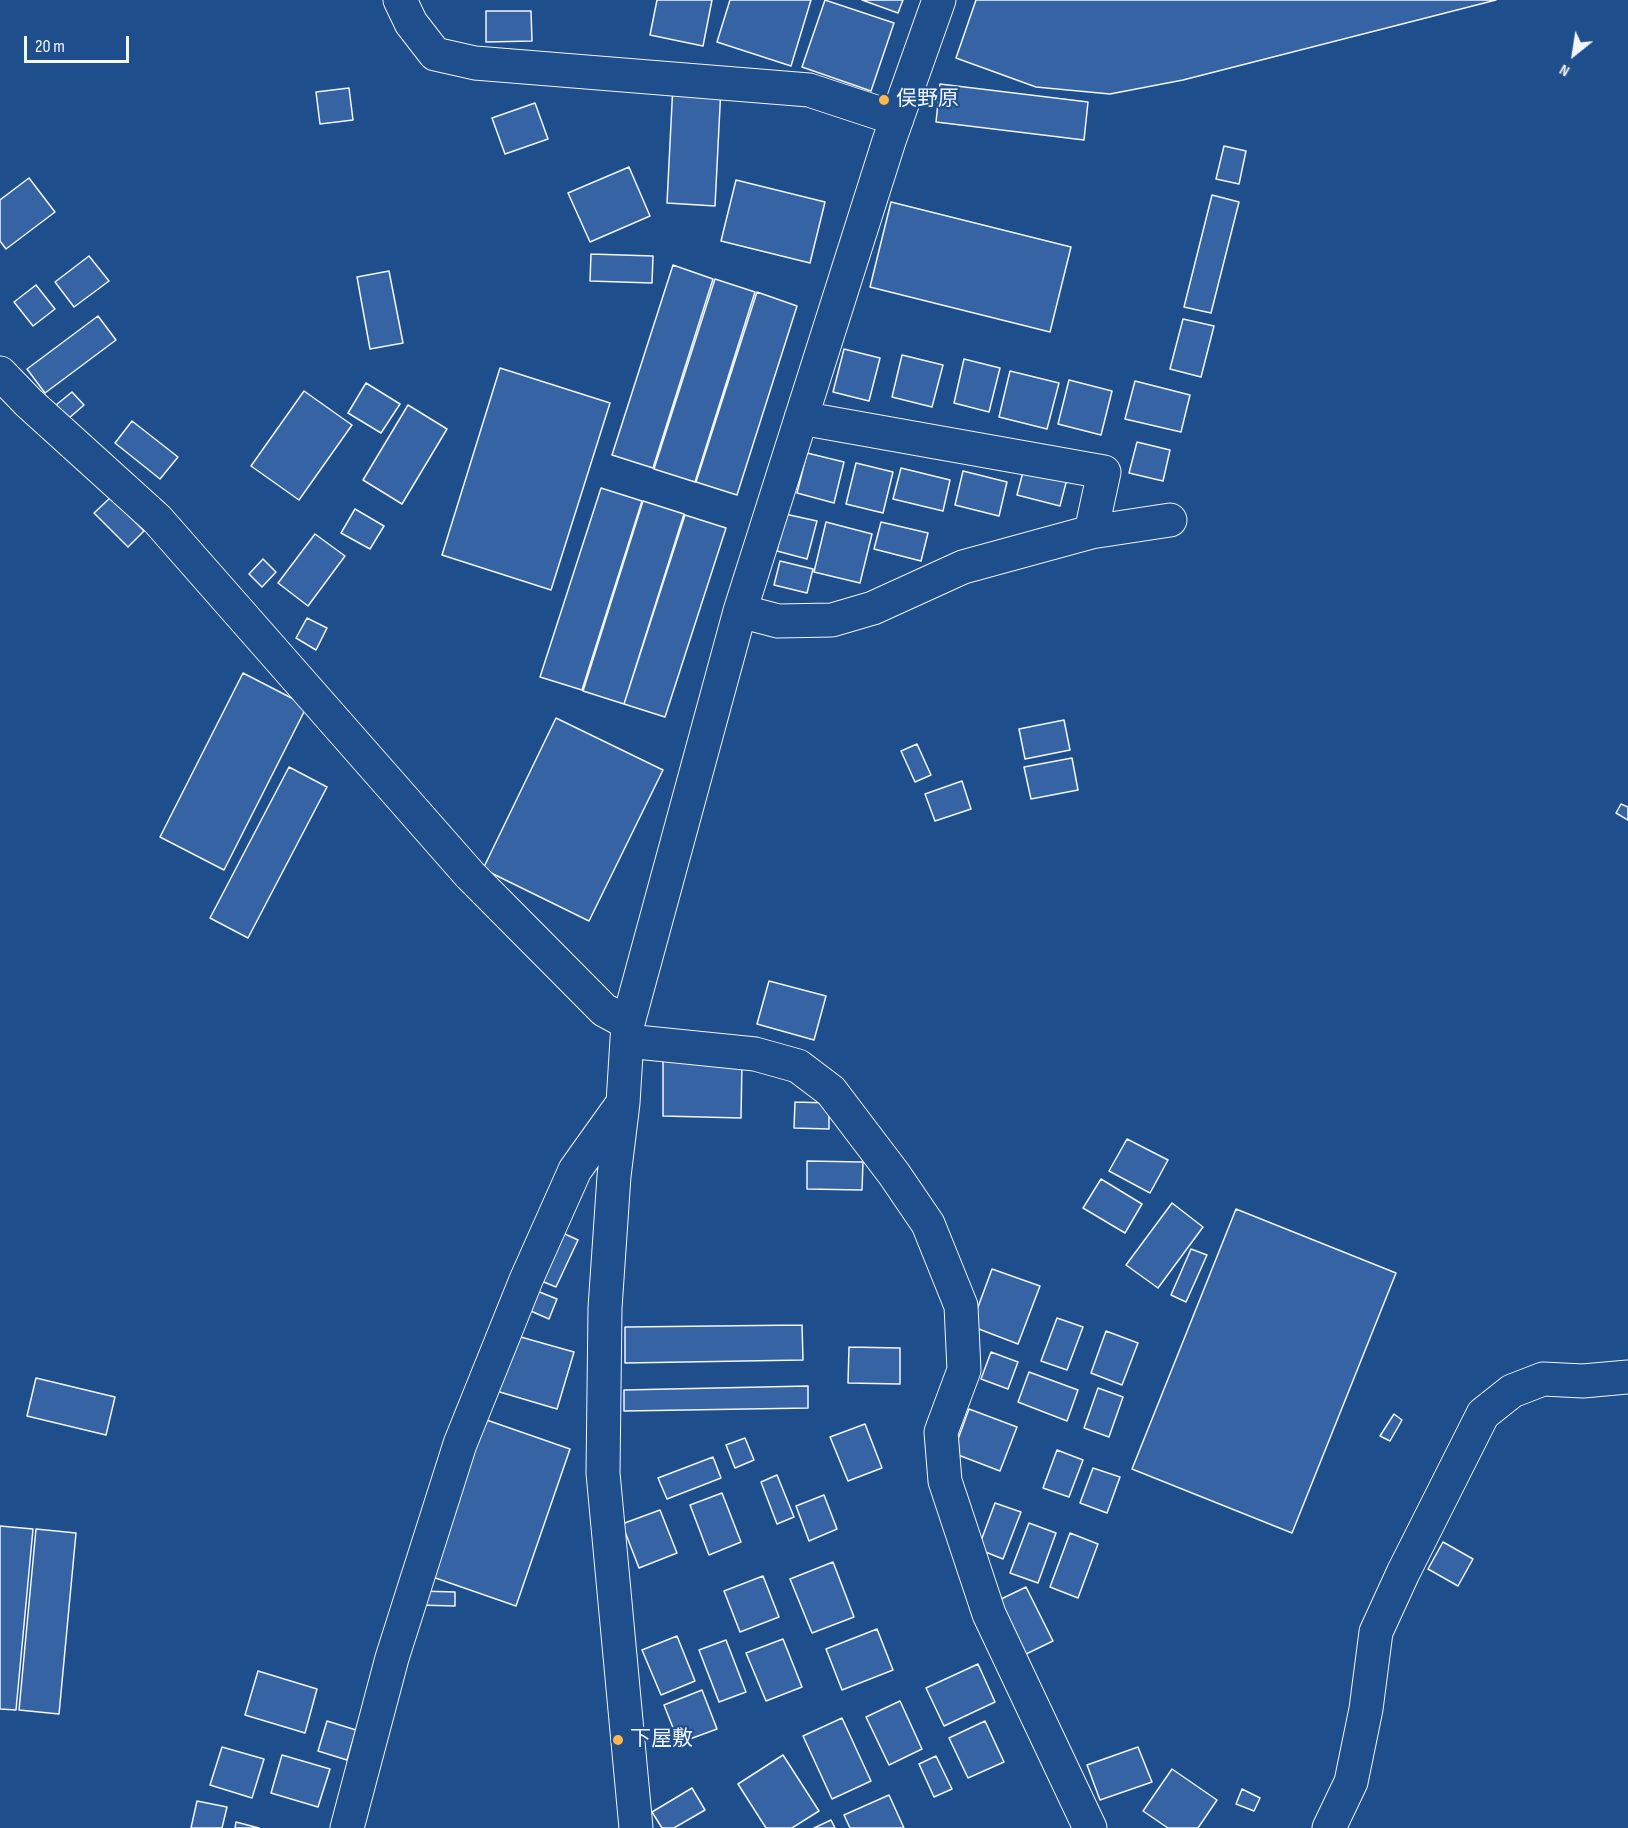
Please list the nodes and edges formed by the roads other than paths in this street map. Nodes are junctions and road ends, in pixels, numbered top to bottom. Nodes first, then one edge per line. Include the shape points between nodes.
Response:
1 (400, 0) edge
2 (939, 0) edge
3 (897, 118) junction
4 (0, 373) edge
5 (801, 418) junction
6 (1170, 520) dead end
7 (1091, 532) junction
8 (740, 611) junction
9 (627, 1032) junction
10 (623, 1103) junction
11 (1628, 1377) edge
12 (347, 1828) edge
13 (636, 1828) edge
14 (1090, 1828) edge
15 (1329, 1828) edge

1 - 3 street via 411,23 435,54 475,63 809,90
2 - 3 street
3 - 5 street
4 - 9 street via 157,519 470,875
5 - 7 street via 1104,472
5 - 8 street
6 - 7 street
7 - 8 street via 963,567 873,608 832,620 778,621
8 - 9 street
9 - 10 street
9 - 14 street via 755,1054 798,1066 831,1091 928,1224 961,1306 964,1370 940,1432 945,1481 989,1614
10 - 12 street via 575,1170 460,1444 392,1658
10 - 13 street via 605,1308 603,1473
11 - 15 street via 1543,1379 1512,1391 1483,1414 1376,1632 1352,1782

